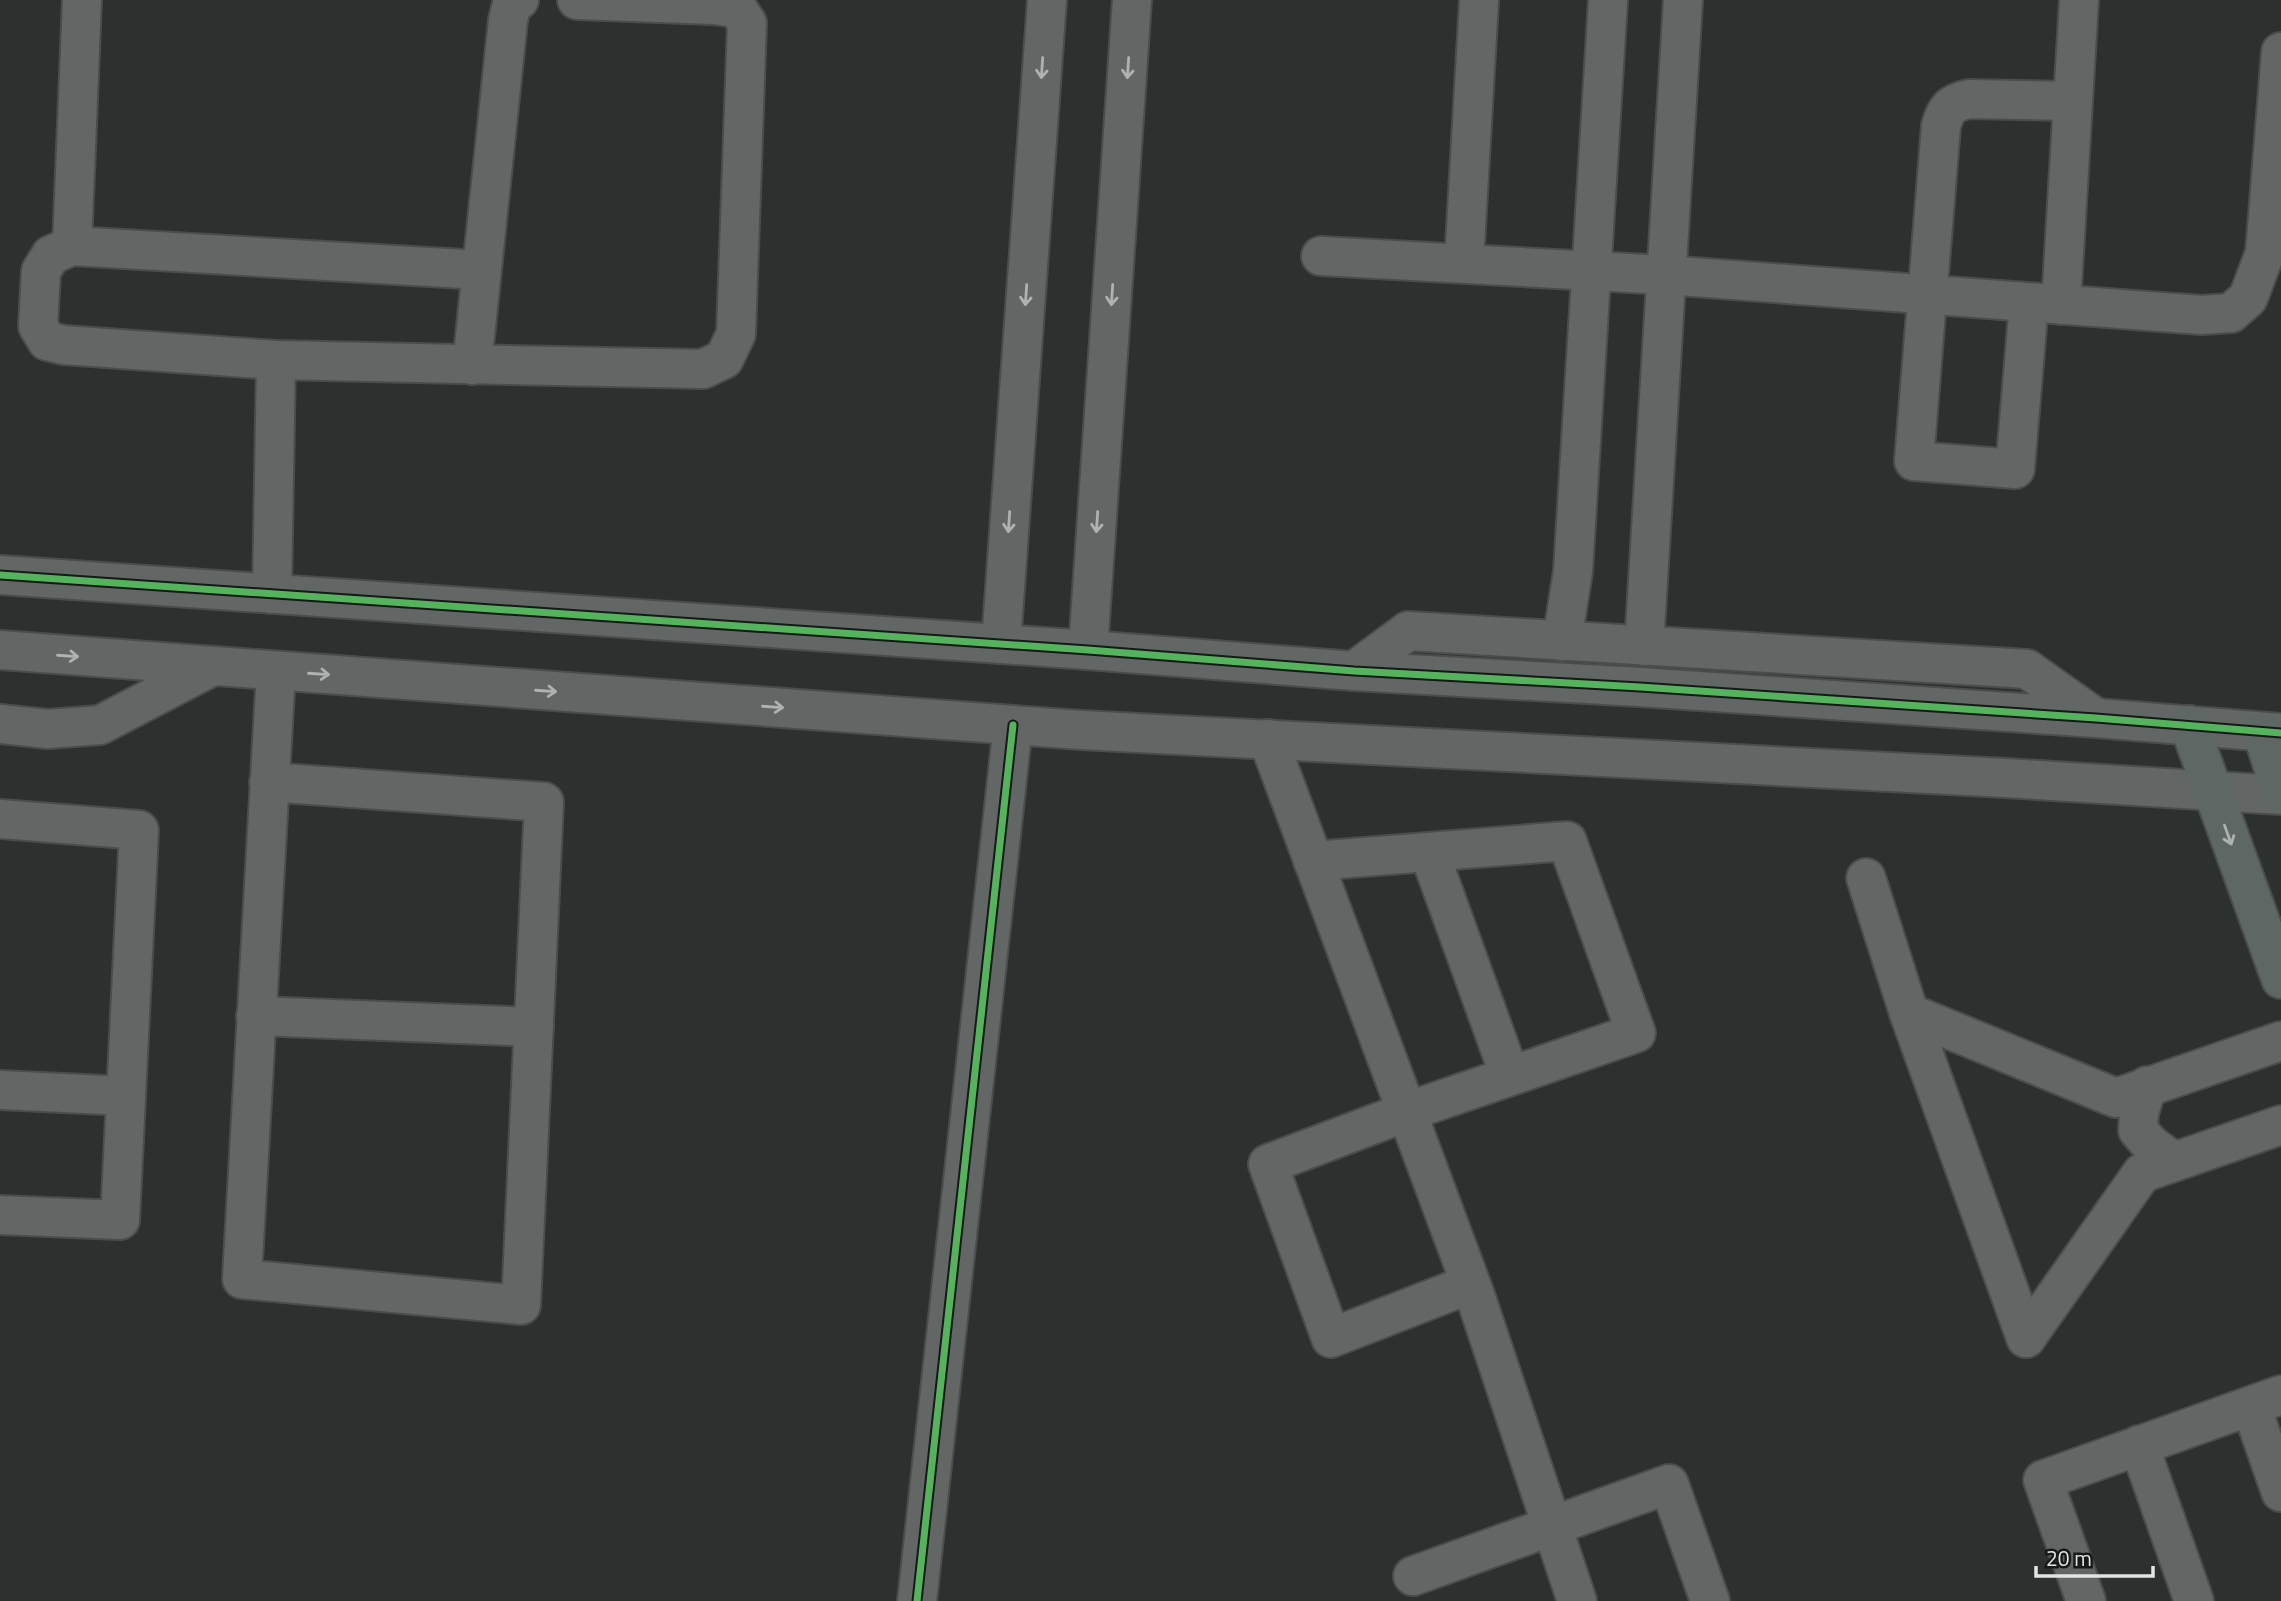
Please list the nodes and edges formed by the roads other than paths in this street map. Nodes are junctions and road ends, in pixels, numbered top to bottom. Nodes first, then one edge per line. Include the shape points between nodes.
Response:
1 (82, 0) edge
2 (518, 0) edge
3 (577, 0) edge
4 (1047, 0) edge
5 (1132, 0) edge
6 (1479, 0) edge
7 (1608, 0) edge
8 (1683, 0) edge
9 (2079, 0) edge
10 (2281, 52) edge
11 (2073, 101) junction
12 (72, 246) junction
13 (1321, 256) dead end
14 (1464, 263) junction
15 (481, 270) junction
16 (1591, 270) junction
17 (1666, 275) junction
18 (1927, 296) junction
19 (2045, 304) junction
20 (276, 360) junction
21 (472, 365) junction
22 (0, 575) edge
23 (272, 594) junction
24 (1562, 641) junction
25 (1001, 643) junction
26 (1644, 646) junction
27 (0, 650) edge
28 (1088, 650) junction
29 (213, 666) junction
30 (276, 671) junction
31 (1354, 671) junction
32 (2096, 718) junction
33 (0, 724) edge
34 (1013, 724) junction
35 (2189, 725) junction
36 (2271, 732) edge
37 (1268, 740) junction
38 (269, 782) junction
39 (2212, 791) junction
40 (2281, 793) edge
41 (0, 819) edge
42 (1429, 852) junction
43 (1313, 861) junction
44 (1866, 878) dead end
45 (2281, 979) edge
46 (1909, 1013) junction
47 (257, 1016) junction
48 (534, 1027) junction
49 (2281, 1041) edge
50 (1510, 1076) junction
51 (2147, 1086) junction
52 (0, 1090) edge
53 (126, 1096) junction
54 (1406, 1112) junction
55 (2281, 1125) edge
56 (2174, 1162) junction
57 (0, 1215) edge
58 (1470, 1284) junction
59 (2266, 1400) edge
60 (2139, 1445) junction
61 (2281, 1492) edge
62 (1551, 1527) junction
63 (1413, 1576) dead end
64 (917, 1601) edge
65 (1577, 1601) edge
66 (1710, 1601) edge
67 (2086, 1601) edge
68 (2194, 1601) edge

1 - 12 street
2 - 15 street via 512,4 508,20
3 - 21 street via 737,8 747,23 736,334 724,359 703,369
4 -> 25 street
5 -> 28 street
6 - 14 street
7 - 16 street
8 - 17 street
9 - 11 street
10 - 19 street via 2265,253 2248,298 2231,313 2201,315
11 - 18 street via 1969,99 1946,110
11 - 19 street
12 - 15 street
12 - 20 street via 51,255 41,271 38,326 47,341
13 - 14 street
14 - 16 street
15 - 21 street
16 - 17 street
16 - 24 street via 1573,571
17 - 18 street
17 - 26 street
18 - 19 street
18 - 19 street via 1914,461 2015,469
20 - 21 street
20 - 23 street
22 - 23 street
23 - 25 street
24 - 26 street
24 - 31 street via 1408,631
25 - 28 street
26 - 32 street via 2027,669
27 -> 29 street
28 - 31 street
29 - 30 street
29 - 33 street via 100,725 48,729
30 -> 34 street
30 - 38 street
31 - 32 street
32 - 35 street
34 - 37 street
34 - 64 street
35 - 36 street
35 - 39 main road
36 - 40 main road
37 - 39 street
37 - 43 street
38 - 47 street
38 - 48 street via 544,802
39 - 40 street
39 -> 45 main road
41 - 53 street via 139,830
42 - 43 street
42 - 50 street
42 - 50 street via 1567,841 1636,1033
43 - 54 street
44 - 46 street
46 - 51 street via 2116,1098
46 - 56 street via 2026,1338 2142,1173
47 - 48 street
47 - 48 street via 242,1279 521,1305
49 - 51 street
50 - 54 street
51 - 56 street via 2138,1130
52 - 53 street
53 - 57 street via 120,1220
54 - 58 street
54 - 58 street via 1268,1164 1331,1338
55 - 56 street
58 - 62 street
59 - 60 street
59 - 61 street
60 - 67 street via 2043,1480
60 - 68 street
62 - 63 street
62 - 65 street
62 - 66 street via 1669,1484

